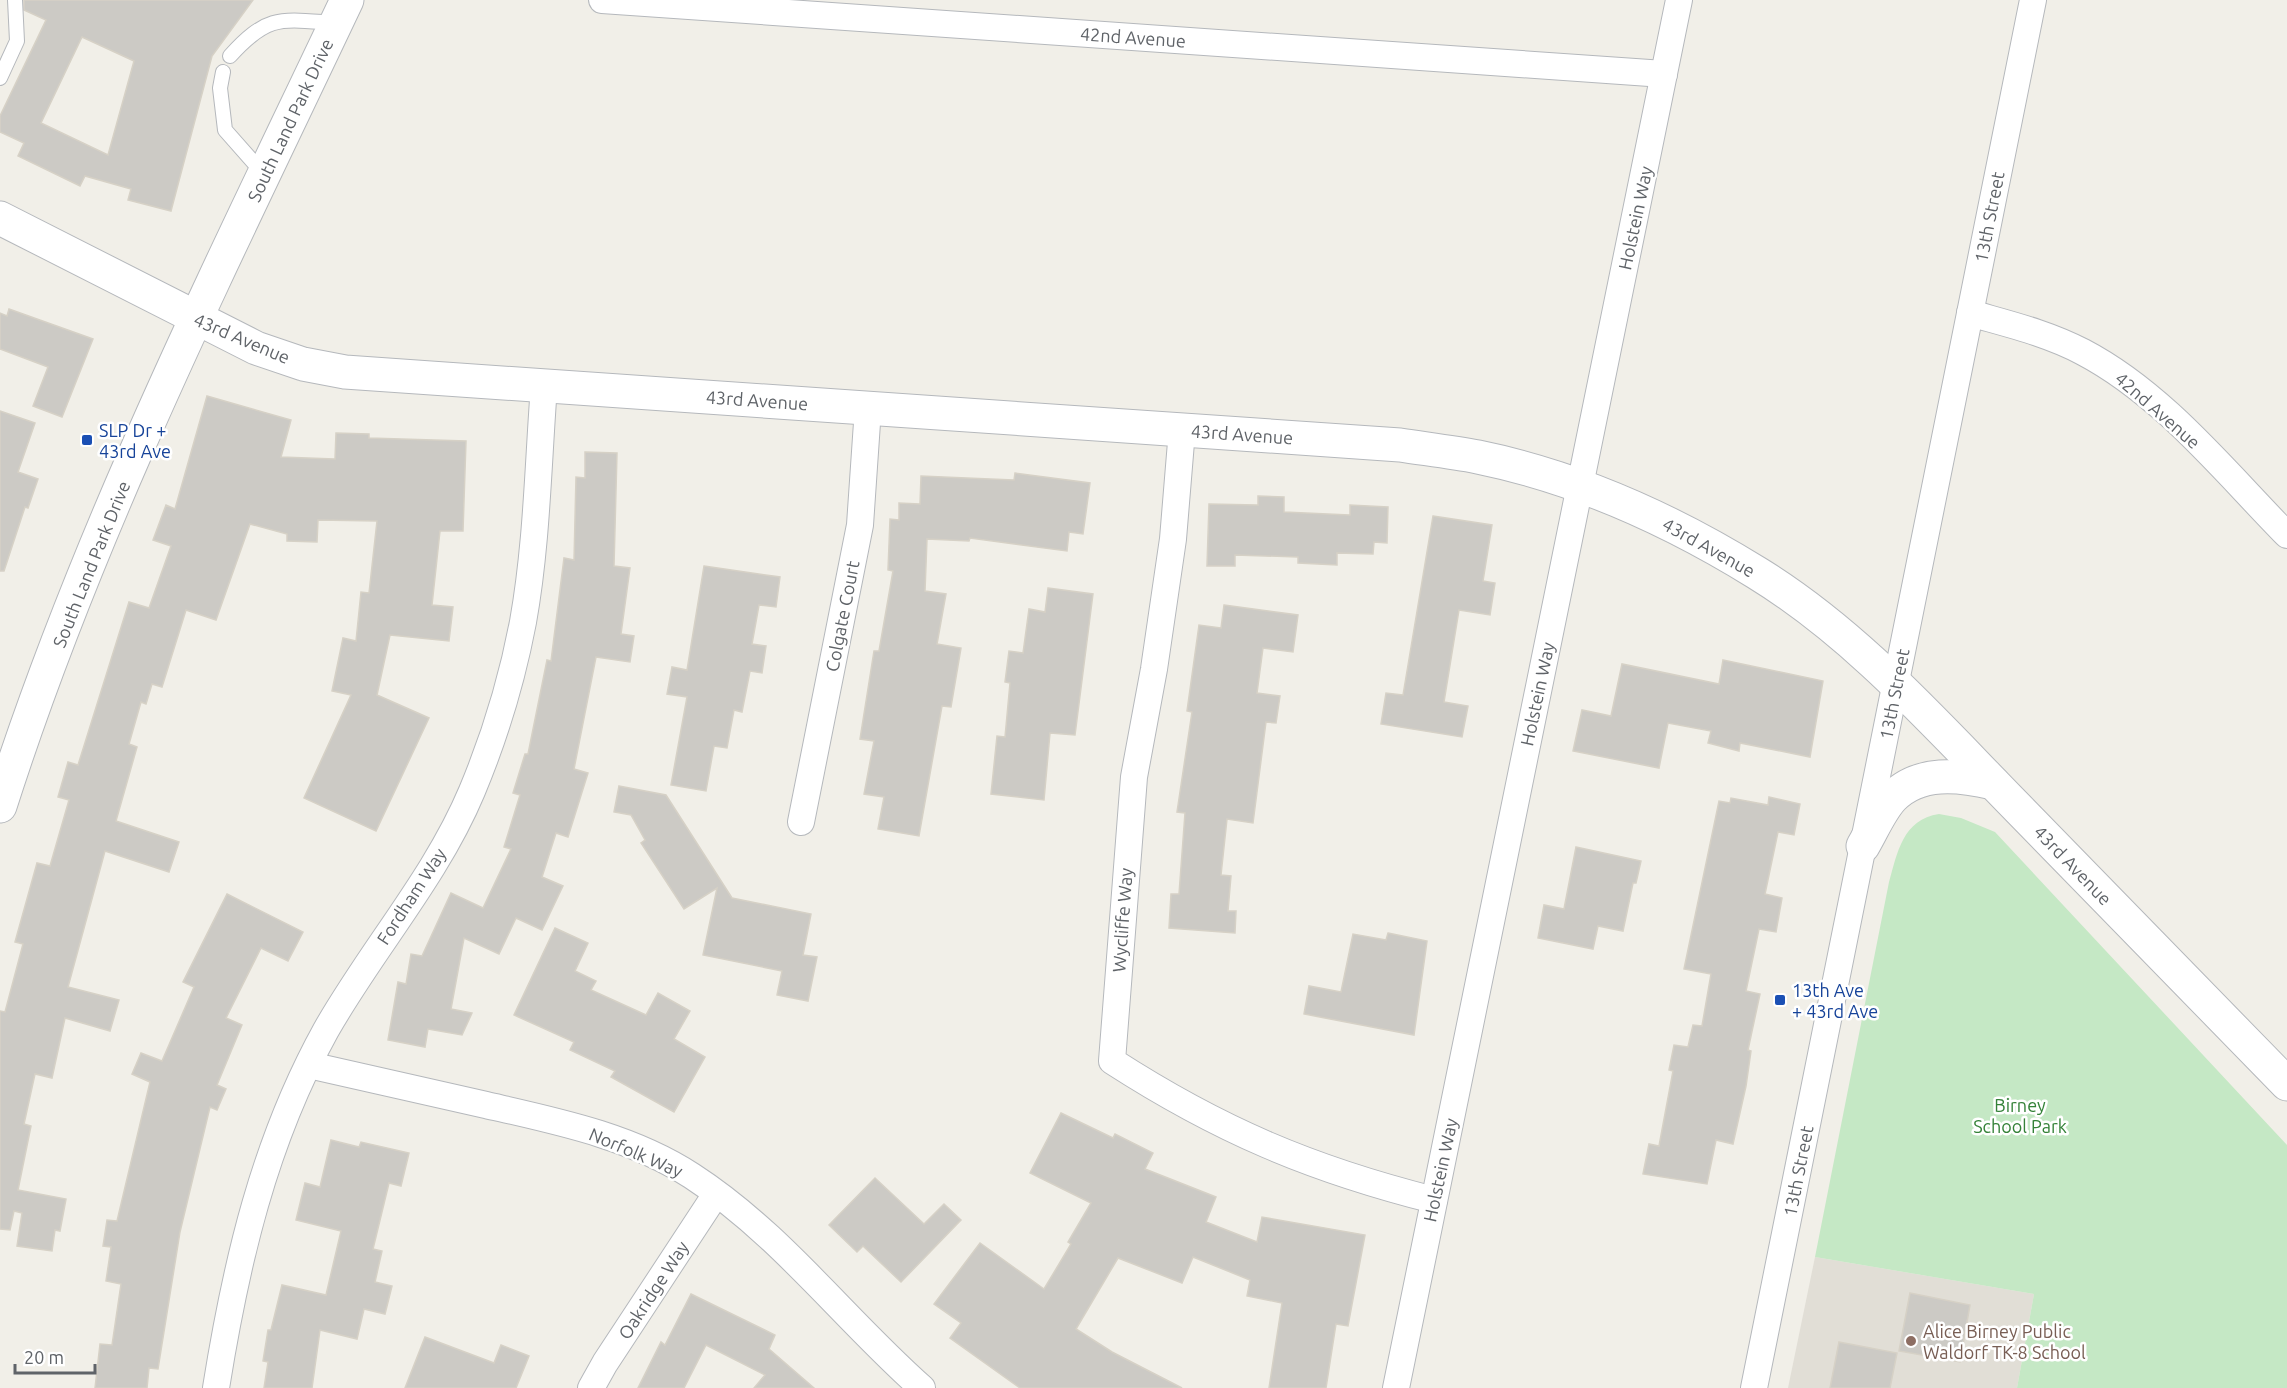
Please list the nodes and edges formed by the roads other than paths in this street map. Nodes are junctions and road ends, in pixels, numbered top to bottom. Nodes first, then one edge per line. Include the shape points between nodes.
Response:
1 (15, 0) edge
2 (602, 0) edge
3 (1679, 0) edge
4 (2033, 0) edge
5 (341, 12) edge
6 (230, 56) dead end
7 (223, 72) dead end
8 (1664, 74) junction
9 (0, 78) edge
10 (264, 174) junction
11 (0, 218) edge
12 (1970, 313) junction
13 (195, 319) junction
14 (544, 386) junction
15 (868, 408) junction
16 (1182, 430) junction
17 (1580, 487) junction
18 (2287, 535) edge
19 (1896, 683) junction
20 (1993, 783) junction
21 (0, 806) edge
22 (801, 822) dead end
23 (1863, 846) junction
24 (309, 1065) junction
25 (2287, 1084) edge
26 (716, 1194) junction
27 (1434, 1200) junction
28 (216, 1388) edge
29 (591, 1388) edge
30 (922, 1388) edge
31 (1396, 1388) edge
32 (1754, 1388) edge

1 - 9 lane via 17,41
2 - 8 street, 42nd Avenue
3 - 8 street, Holstein Way
4 - 12 street, 13th Street
5 - 6 lane via 280,19 251,33
5 - 10 street, South Land Park Drive
7 - 10 lane via 220,88 225,130
8 - 17 street, Holstein Way
10 - 13 street, South Land Park Drive
11 - 13 street, 43rd Avenue
12 - 18 street, 42nd Avenue via 2038,332 2124,377 2166,412
12 - 19 street, 13th Street
13 - 14 street, 43rd Avenue via 256,348 303,364 345,372
13 - 21 street, South Land Park Drive via 69,611
14 - 15 street, 43rd Avenue
14 - 24 street, Fordham Way via 524,619 493,737 449,837 368,960
15 - 16 street, 43rd Avenue
15 - 22 street, Colgate Court via 860,525
16 - 17 street, 43rd Avenue via 1400,445 1479,458
16 - 27 street, Wycliffe Way via 1173,539 1133,788 1112,1061 1232,1131 1303,1161
17 - 19 street, 43rd Avenue via 1655,518 1760,575 1820,618
17 - 27 street, Holstein Way
19 - 20 street, 43rd Avenue
19 - 23 street, 13th Street
20 - 23 street via 1944,777 1923,779 1905,787 1891,800
20 - 25 street, 43rd Avenue
23 - 32 street, 13th Street
24 - 26 street, Norfolk Way via 602,1135 656,1157
24 - 28 street, Fordham Way via 278,1135 251,1213 231,1292
26 - 29 street, Oakridge Way
26 - 30 street, Norfolk Way via 791,1257
27 - 31 street, Holstein Way

